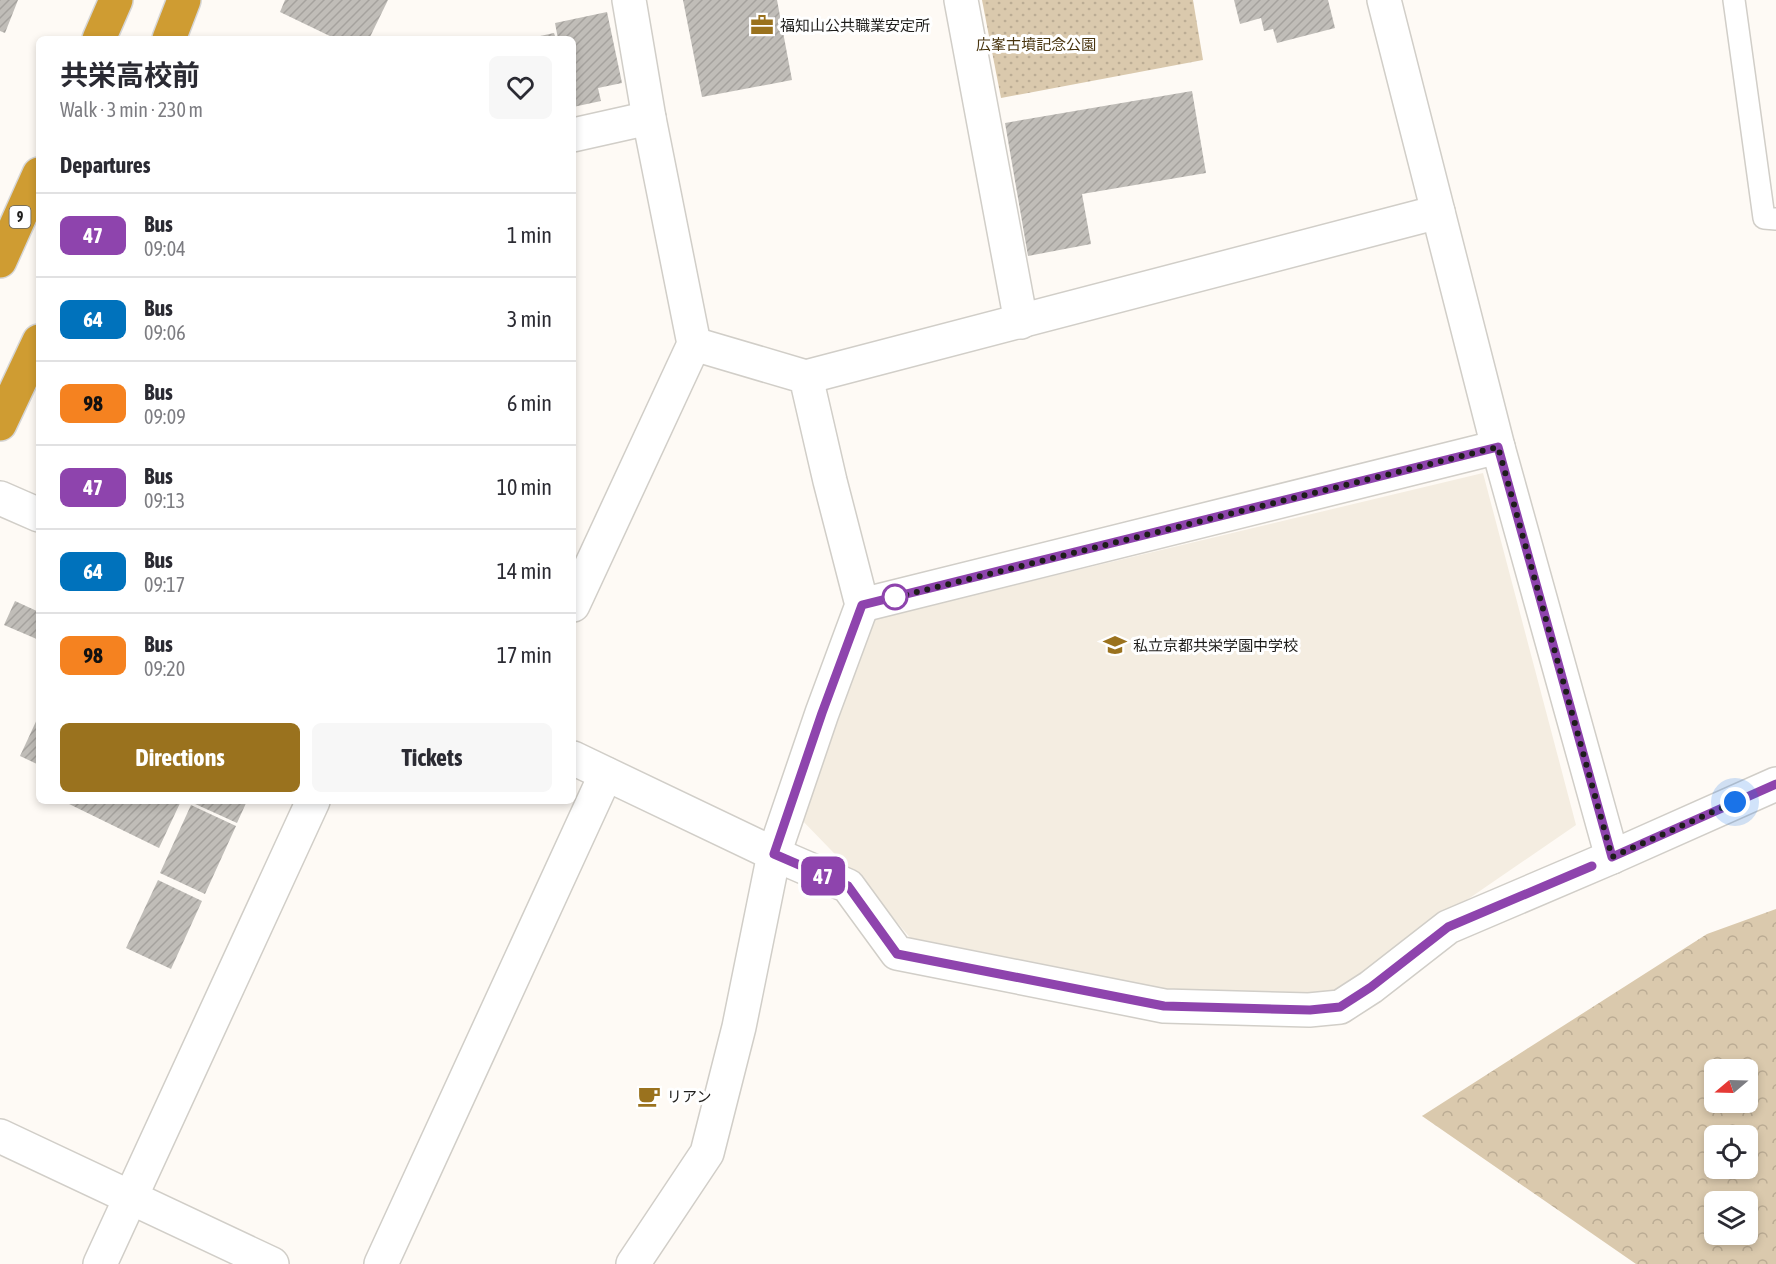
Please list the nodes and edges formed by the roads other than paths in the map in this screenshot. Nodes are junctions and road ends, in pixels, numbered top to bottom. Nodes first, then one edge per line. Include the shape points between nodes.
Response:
1 (116, 0) edge
2 (184, 0) edge
3 (630, 0) edge
4 (961, 0) edge
5 (1384, 0) edge
6 (1734, 0) edge
7 (100, 36) edge
8 (170, 36) edge
9 (649, 118) junction
10 (576, 134) edge
11 (36, 181) edge
12 (1438, 212) junction
13 (1776, 219) edge
14 (0, 261) edge
15 (1021, 322) junction
16 (694, 344) junction
17 (36, 347) edge
18 (806, 377) junction
19 (0, 424) edge
20 (1498, 447) junction
21 (0, 498) edge
22 (36, 514) edge
23 (576, 599) edge
24 (862, 605) junction
25 (576, 760) edge
26 (606, 774) junction
27 (1776, 784) edge
28 (312, 804) edge
29 (774, 854) junction
30 (1612, 857) junction
31 (0, 1136) edge
32 (131, 1198) junction
33 (100, 1264) edge
34 (272, 1264) edge
35 (381, 1264) edge
36 (633, 1264) edge

1 - 7 highway
2 - 8 highway
3 - 9 street
4 - 15 street
5 - 12 street
6 - 13 lane via 1764,218
9 - 10 street
9 - 16 street
11 - 14 highway, 9
12 - 15 street
12 - 20 street
15 - 18 street
16 - 18 street
16 - 23 street
17 - 19 highway
18 - 24 street
20 - 24 street
20 - 30 street
21 - 22 street
24 - 29 street
25 - 26 street
26 - 29 street
26 - 35 street
27 - 30 street
28 - 32 street
29 - 30 street via 848,886 897,954 1164,1006 1310,1010 1340,1007 1448,927
29 - 36 street via 739,1027 707,1154
31 - 32 street
32 - 33 street
32 - 34 street

